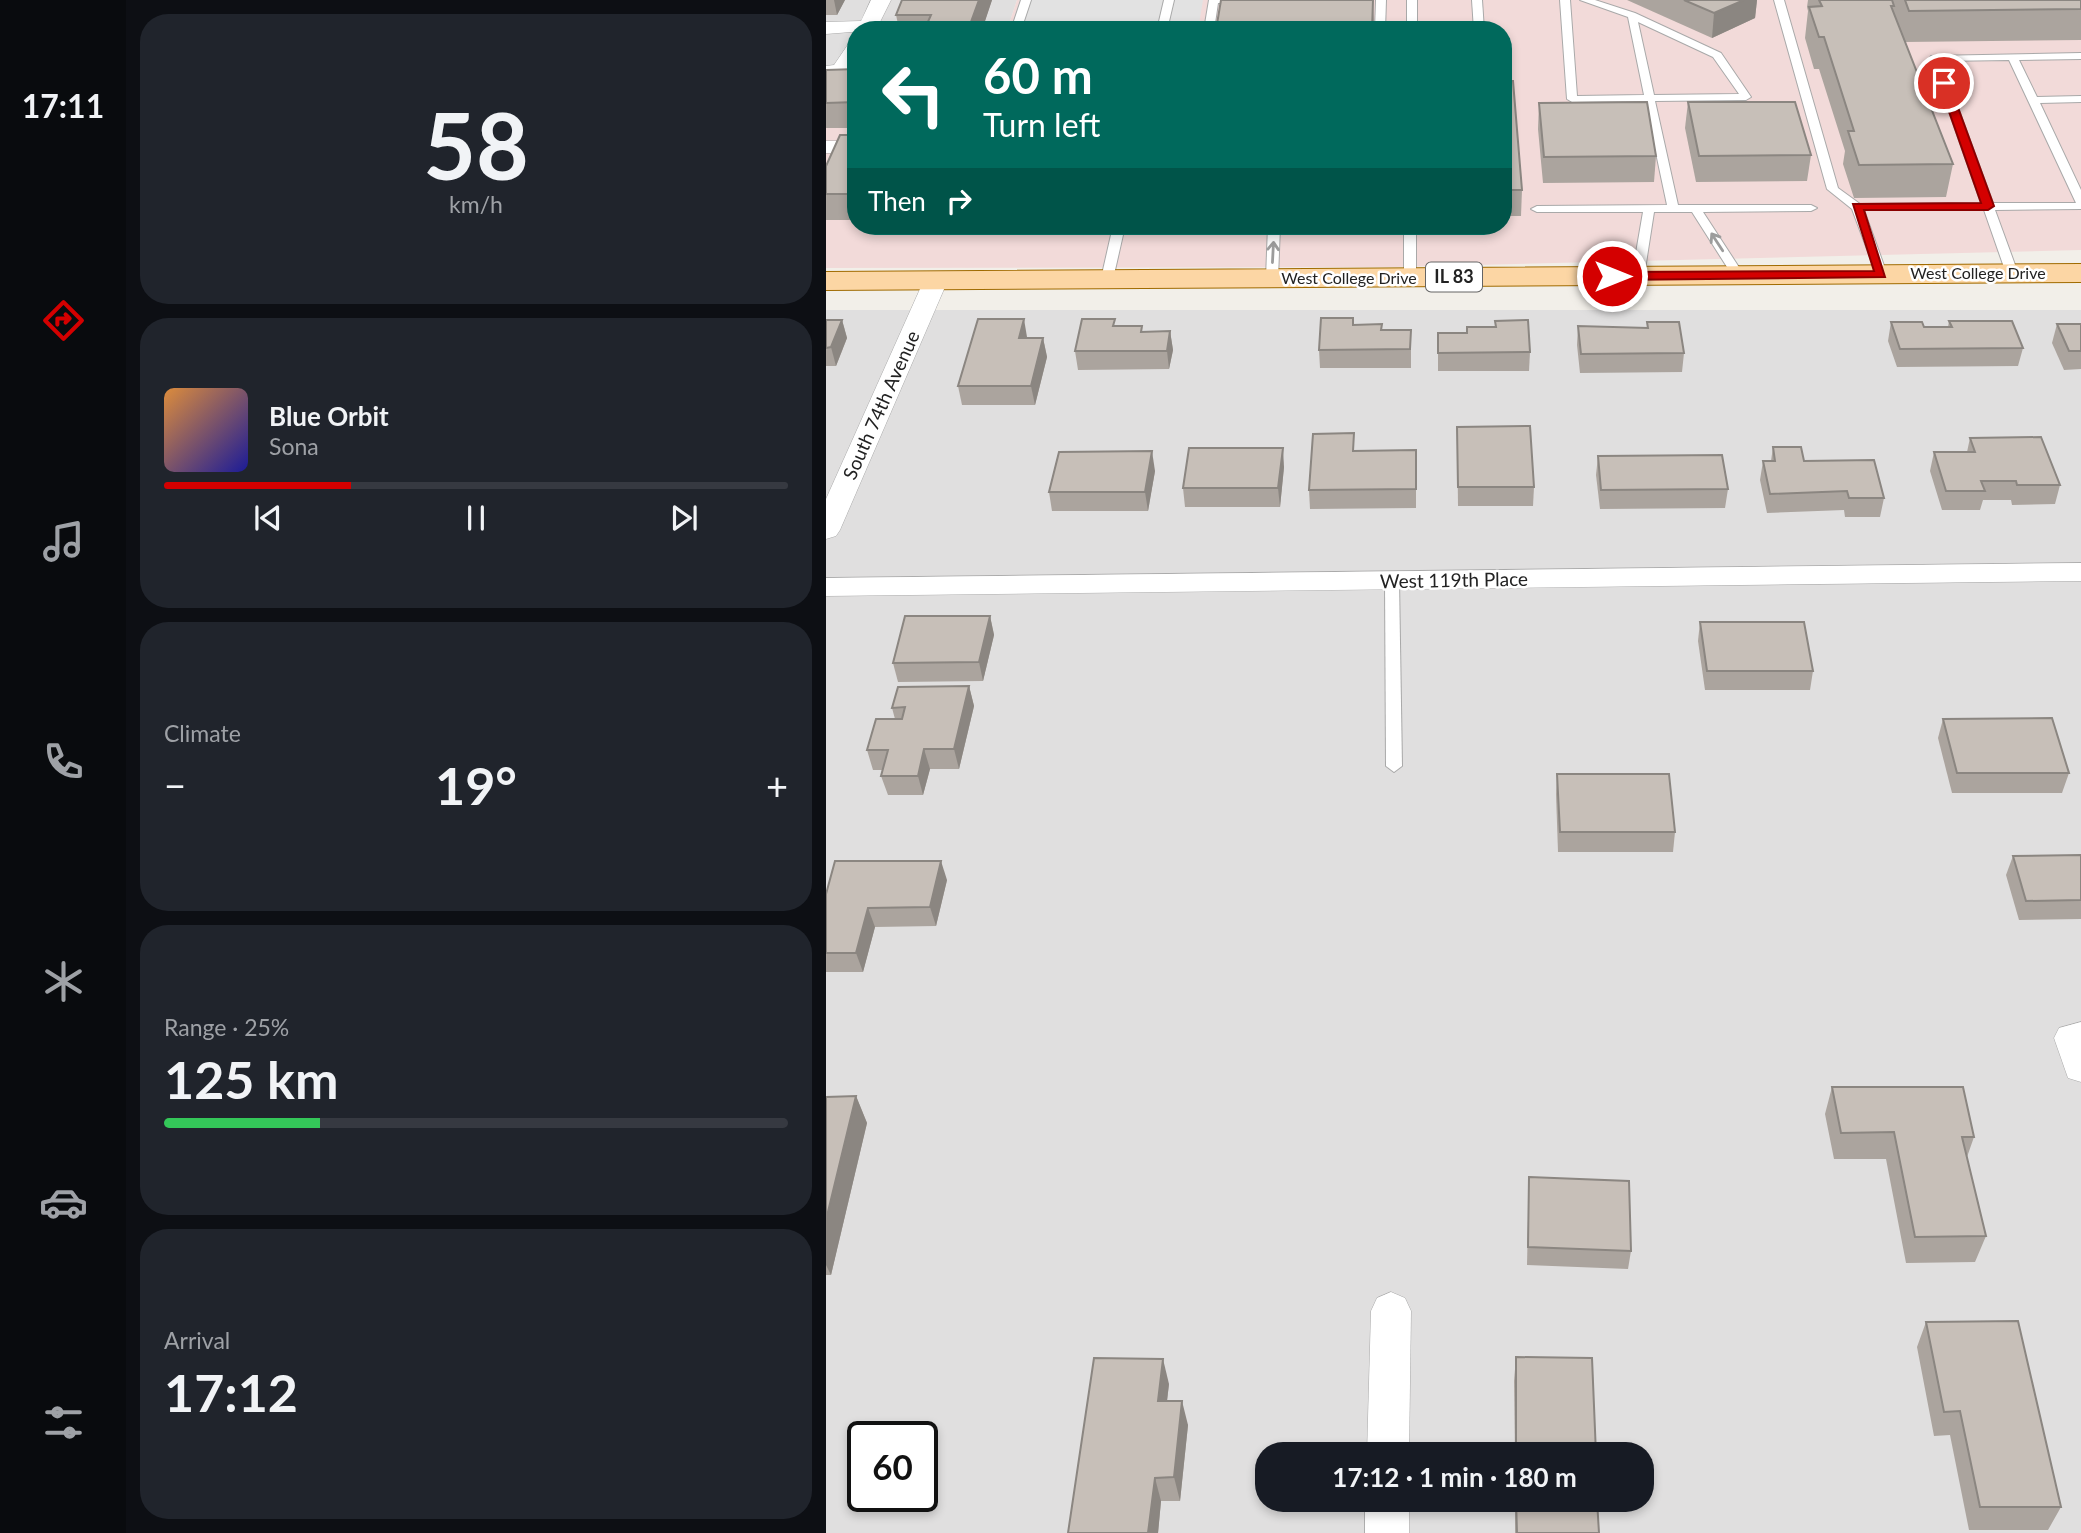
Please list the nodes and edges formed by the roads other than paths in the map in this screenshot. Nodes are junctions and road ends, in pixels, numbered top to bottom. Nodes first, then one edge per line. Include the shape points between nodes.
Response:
1 (881, 0) edge
2 (1026, 0) edge
3 (1169, 0) edge
4 (1214, 0) edge
5 (1249, 0) edge
6 (1381, 0) edge
7 (1412, 0) edge
8 (1477, 0) edge
9 (1564, 0) edge
10 (1585, 0) edge
11 (1779, 0) edge
12 (1632, 15) junction
13 (871, 21) edge
14 (1019, 21) edge
15 (1164, 21) edge
16 (1210, 21) edge
17 (1380, 21) edge
18 (1412, 21) edge
19 (1478, 21) edge
20 (826, 28) edge
21 (847, 29) edge
22 (2081, 56) edge
23 (2013, 57) junction
24 (847, 60) edge
25 (826, 72) edge
26 (1650, 99) junction
27 (2081, 99) edge
28 (2033, 100) junction
29 (826, 147) edge
30 (847, 147) edge
31 (2081, 204) edge
32 (1988, 206) junction
33 (1857, 207) junction
34 (1811, 208) dead end
35 (1537, 209) dead end
36 (1649, 209) junction
37 (1673, 209) junction
38 (1696, 209) junction
39 (1117, 235) edge
40 (1274, 235) edge
41 (1410, 235) edge
42 (2012, 273) junction
43 (2081, 273) edge
44 (1881, 274) junction
45 (1738, 275) junction
46 (1638, 276) junction
47 (1410, 277) junction
48 (1272, 278) junction
49 (1107, 279) junction
50 (936, 280) junction
51 (826, 281) edge
52 (826, 530) edge
53 (2081, 572) edge
54 (1392, 580) junction
55 (826, 587) edge
56 (1394, 766) dead end
57 (1391, 1311) dead end
58 (1388, 1442) edge
59 (1387, 1512) edge
60 (1387, 1533) edge

1 - 13 street
2 - 14 lane
3 - 15 lane
4 - 5 lane
4 - 16 lane
6 - 17 lane
7 - 18 lane
8 - 19 lane
9 - 26 lane via 1572,99
10 - 12 lane
11 - 33 lane via 1833,188
12 - 26 lane
12 - 26 lane via 1717,55 1746,97
20 - 21 street
22 - 23 lane
23 - 28 lane
23 - 32 lane via 1935,58
24 - 25 street via 840,71
26 - 37 lane
27 - 28 lane
28 - 31 lane
29 - 30 street
31 - 32 lane
32 - 33 lane
32 - 42 lane
33 - 44 lane
34 - 38 lane
35 - 36 lane
36 - 37 lane
36 - 46 lane
37 - 38 lane
45 -> 38 lane
39 - 49 lane
48 -> 40 lane
41 - 47 lane
42 - 43 main road, West College Drive / IL 83
42 - 44 main road, West College Drive / IL 83
44 - 45 main road, West College Drive / IL 83
45 - 46 main road, West College Drive / IL 83
46 - 47 main road, West College Drive / IL 83
47 - 48 main road, West College Drive / IL 83
48 - 49 main road, West College Drive / IL 83
49 - 50 main road, West College Drive / IL 83
50 - 51 main road, West College Drive / IL 83
50 - 52 street, South 74th Avenue
53 - 54 street, West 119th Place
54 - 55 street, West 119th Place
54 - 56 lane
57 - 58 street
59 - 60 street

